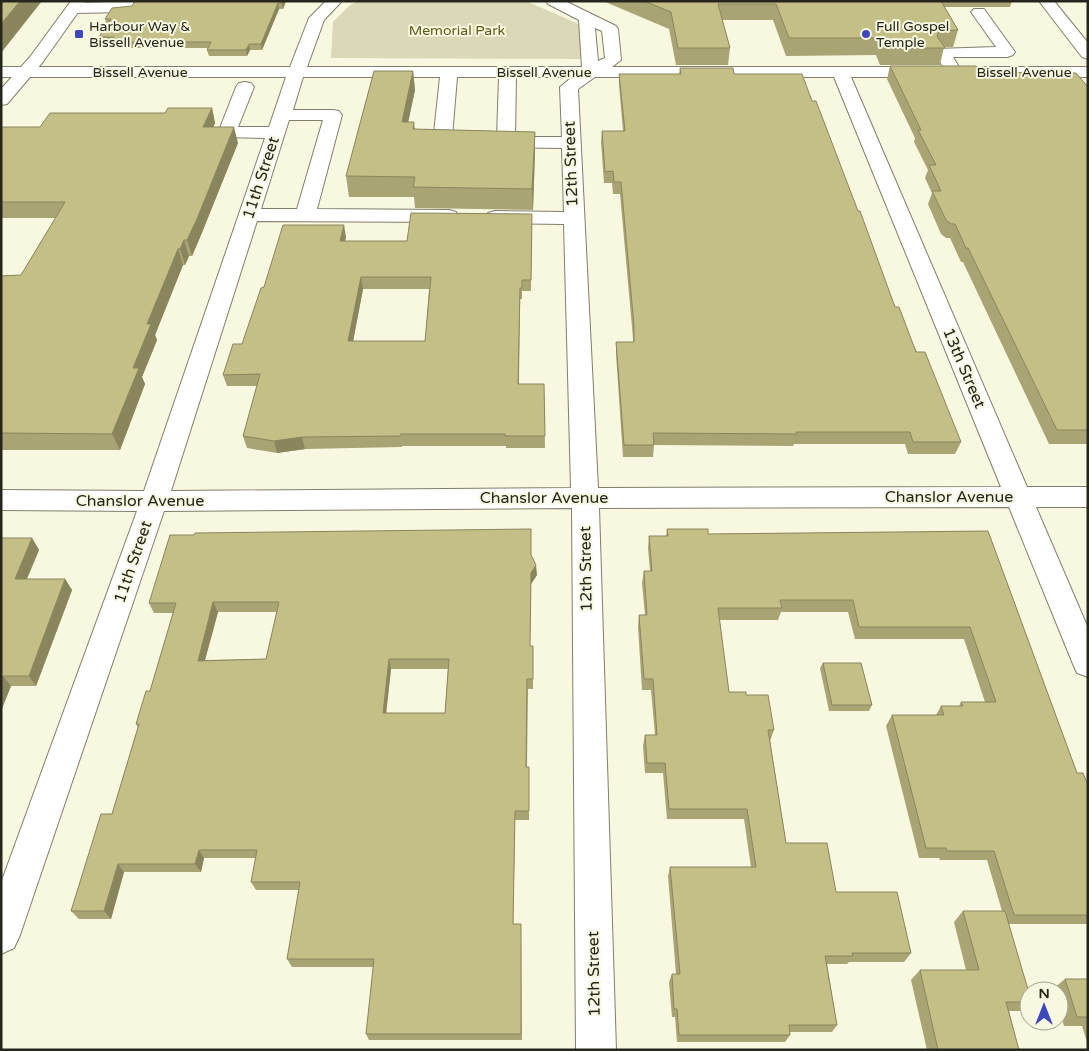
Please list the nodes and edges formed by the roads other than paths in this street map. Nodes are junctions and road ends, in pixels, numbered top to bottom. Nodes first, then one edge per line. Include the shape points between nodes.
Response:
1 (132, 1) edge
2 (335, 1) edge
3 (553, 1) edge
4 (1046, 1) edge
5 (76, 4) edge
6 (979, 12) dead end
7 (586, 16) junction
8 (1088, 54) edge
9 (1, 72) edge
10 (25, 72) junction
11 (449, 72) junction
12 (508, 72) junction
13 (591, 72) junction
14 (840, 72) junction
15 (954, 72) junction
16 (1088, 72) edge
17 (296, 73) junction
18 (245, 87) dead end
19 (1, 100) edge
20 (279, 124) junction
21 (506, 143) junction
22 (570, 143) junction
23 (248, 215) junction
24 (305, 215) junction
25 (573, 218) junction
26 (1019, 497) junction
27 (1088, 497) edge
28 (585, 498) junction
29 (1, 500) edge
30 (154, 501) junction
31 (1088, 664) edge
32 (1, 935) edge
33 (596, 1048) edge

1 - 5 street via 128,8
2 - 17 street, 11th Street via 317,18
3 - 7 street
4 - 8 street
5 - 10 street
6 - 15 street via 1007,52 942,52
7 - 13 street
7 - 13 street via 610,30 613,60
9 - 10 street, Bissell Avenue
10 - 17 street, Bissell Avenue
10 - 19 street
11 - 12 street, Bissell Avenue
11 - 17 street, Bissell Avenue
11 - 21 street via 442,142
12 - 13 street, Bissell Avenue
12 - 21 street
13 - 14 street, Bissell Avenue
13 - 22 street, 12th Street via 569,87
14 - 15 street, Bissell Avenue
14 - 26 street, 13th Street
15 - 16 street, Bissell Avenue
17 - 20 street, 11th Street
18 - 20 street via 227,133
20 - 23 street, 11th Street
20 - 24 street via 333,115
21 - 22 street
22 - 25 street, 12th Street
23 - 24 street
23 - 30 street, 11th Street
24 - 25 street
25 - 28 street, 12th Street
26 - 27 street, Chanslor Avenue
26 - 28 street, Chanslor Avenue
26 - 31 street, 13th Street
28 - 30 street, Chanslor Avenue
28 - 33 street, 12th Street
29 - 30 street, Chanslor Avenue
30 - 32 street, 11th Street

